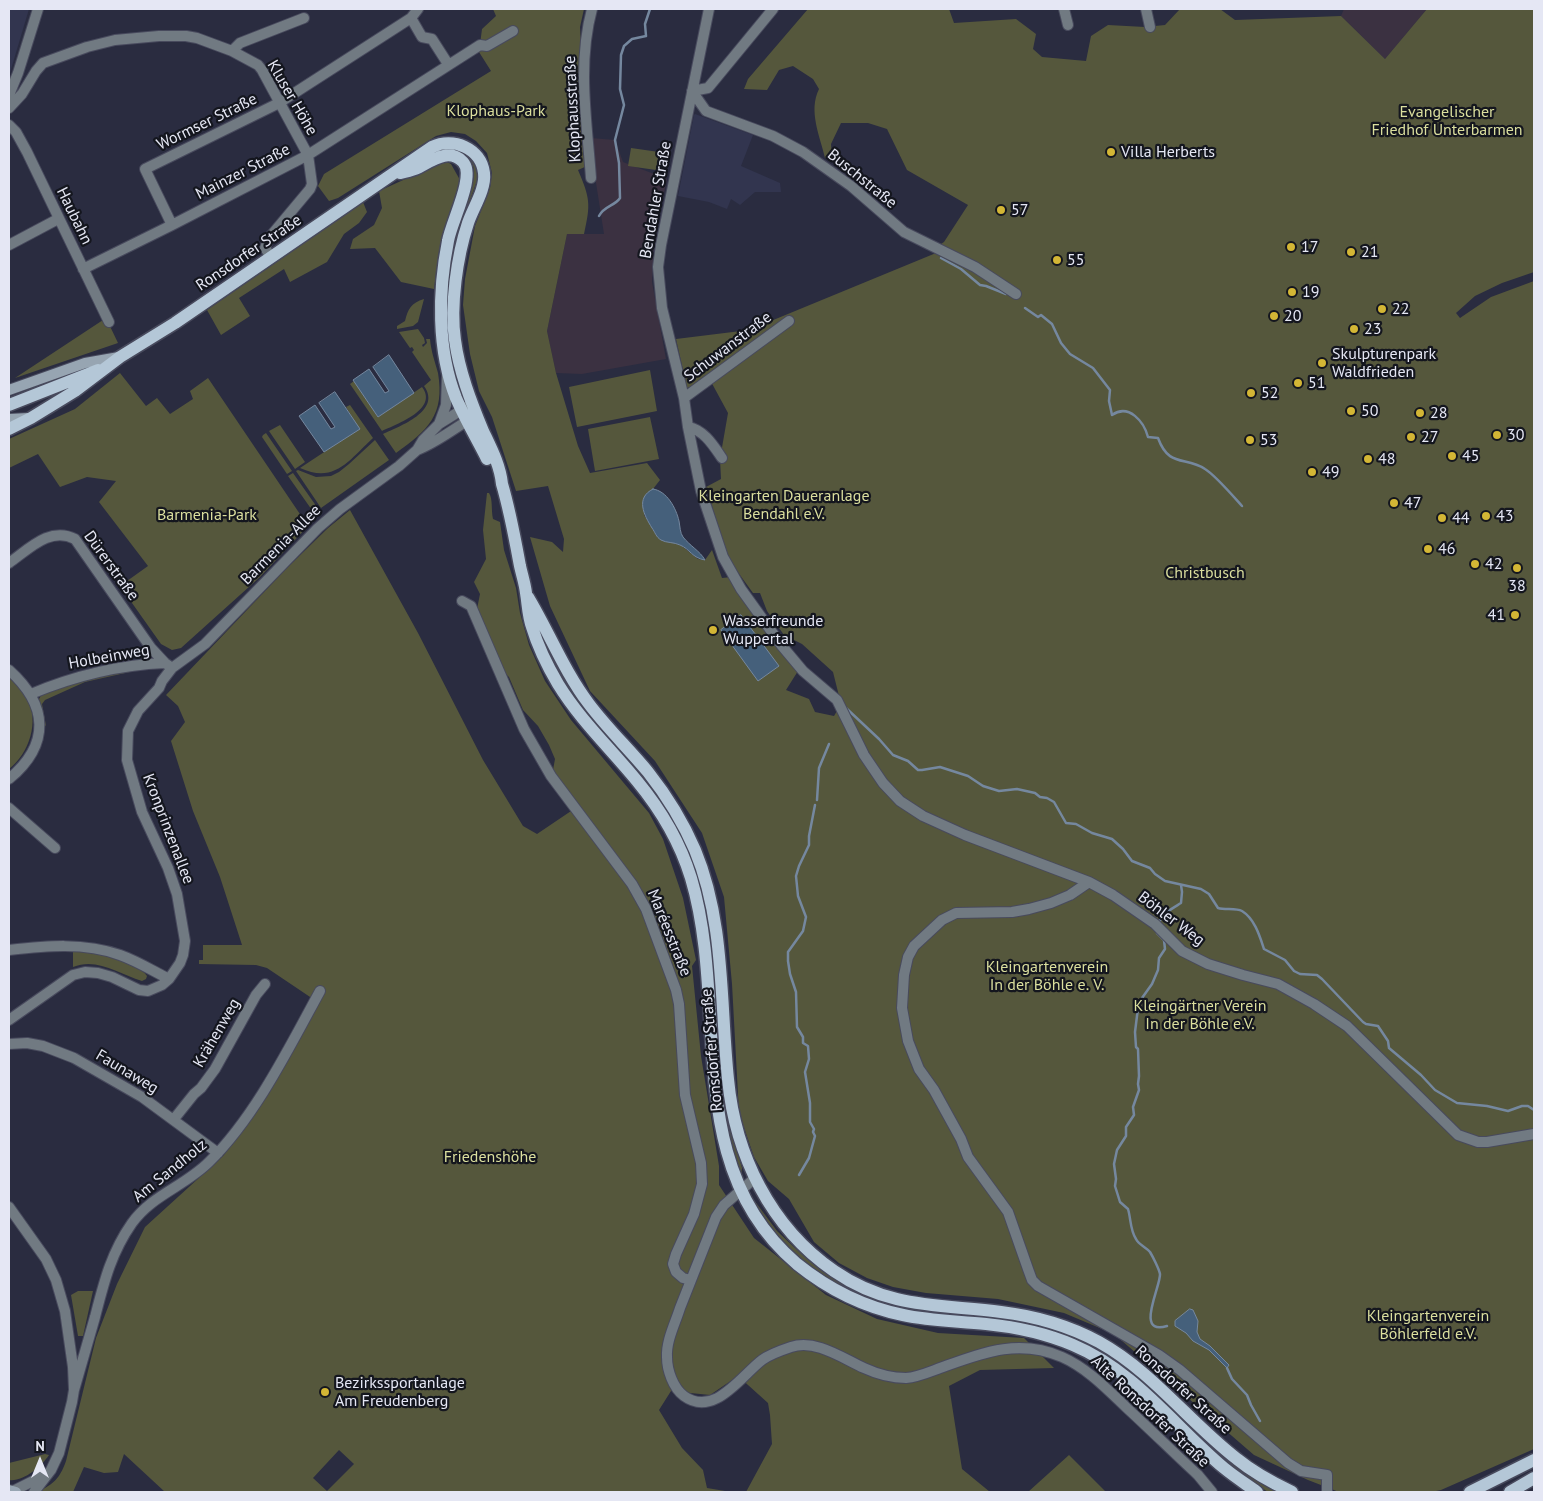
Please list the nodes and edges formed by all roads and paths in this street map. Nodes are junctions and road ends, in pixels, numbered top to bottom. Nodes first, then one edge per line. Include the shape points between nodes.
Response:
1 (38, 9) edge
2 (418, 9) edge
3 (592, 9) edge
4 (710, 9) edge
5 (773, 9) edge
6 (1064, 9) edge
7 (1146, 9) edge
8 (304, 18) dead end
9 (411, 18) junction
10 (1068, 25) dead end
11 (1150, 27) dead end
12 (513, 32) dead end
13 (232, 52) junction
14 (448, 64) junction
15 (692, 91) junction
16 (9, 95) edge
17 (279, 103) junction
18 (9, 108) edge
19 (9, 125) edge
20 (308, 155) junction
21 (395, 174) junction
22 (591, 178) dead end
23 (58, 219) junction
24 (172, 226) junction
25 (9, 245) edge
26 (271, 257) junction
27 (83, 269) junction
28 (1016, 294) dead end
29 (789, 321) dead end
30 (109, 322) dead end
31 (120, 357) junction
32 (448, 372) junction
33 (87, 373) junction
34 (9, 390) edge
35 (684, 398) junction
36 (9, 406) edge
37 (470, 412) junction
38 (31, 418) junction
39 (9, 419) edge
40 (439, 424) junction
41 (688, 427) junction
42 (9, 429) edge
43 (416, 450) junction
44 (722, 458) dead end
45 (9, 563) edge
46 (526, 594) junction
47 (462, 601) dead end
48 (168, 666) junction
49 (9, 670) edge
50 (31, 694) junction
51 (837, 700) joint
52 (9, 778) edge
53 (9, 808) edge
54 (55, 848) dead end
55 (1089, 882) junction
56 (9, 950) edge
57 (168, 979) junction
58 (265, 984) dead end
59 (320, 991) dead end
60 (9, 1020) edge
61 (9, 1044) edge
62 (174, 1120) junction
63 (1534, 1134) edge
64 (218, 1153) junction
65 (755, 1178) junction
66 (740, 1190) junction
67 (9, 1207) edge
68 (691, 1280) junction
69 (74, 1390) junction
70 (1534, 1460) edge
71 (48, 1474) junction
72 (1534, 1478) edge
73 (13, 1491) edge
74 (34, 1492) edge
75 (1212, 1492) edge
76 (1258, 1492) edge
77 (1292, 1492) edge
78 (1327, 1492) edge
79 (1470, 1492) edge
80 (1510, 1492) edge

1 - 16 street
2 - 9 street, Wormser Straße
3 - 22 street, Klophausstraße via 584,61
4 - 15 street, Bendahler Straße
5 - 15 street via 708,88
6 - 10 street
7 - 11 street
8 - 13 street via 240,43
9 - 14 street via 422,37 432,39
9 - 17 street, Wormser Straße
12 - 14 street, Mainzer Straße via 487,46 480,45
13 - 17 street, Kluser Höhe via 258,64
13 - 18 street, Kluser Höhe via 186,36 124,39 96,44 43,63
14 - 20 street, Mainzer Straße
15 - 28 street, Buschstraße via 706,111 773,136 803,152 851,186 904,232 975,267
15 - 35 street, Bendahler Straße via 658,267 662,308
17 - 20 street, Kluser Höhe
17 - 24 street, Wormser Straße via 145,169
19 - 23 street, Haubahn via 27,152
20 - 24 street, Mainzer Straße
20 - 26 street, Kluser Höhe via 312,184 269,238 265,248
21 - 26 main road, Ronsdorfer Straße
21 - 32 main road, Ronsdorfer Straße via 414,170 446,155 460,159 467,168 465,190 448,241 442,294 442,331
21 - 37 main road, Ronsdorfer Straße via 432,147 448,142 473,152 484,172 464,238 454,299 457,357
23 - 25 street
23 - 27 street, Haubahn
24 - 27 street, Mainzer Straße
26 - 31 main road, Ronsdorfer Straße via 149,341
27 - 30 street, Haubahn
29 - 35 street, Schuwanstraße
31 - 33 street, Ronsdorfer Straße
31 - 33 main road, Ronsdorfer Straße via 105,368
32 - 37 main road, Ronsdorfer Straße
32 - 40 street, Barmenia-Allee via 446,405
33 - 34 street, Ronsdorfer Straße
33 - 36 main road
33 - 38 main road, Ronsdorfer Straße
35 - 41 street, Bendahler Straße
37 - 40 street, Barmenia-Allee
37 - 43 street, Barmenia-Allee via 454,428 428,446
37 - 46 main road, Ronsdorfer Straße via 500,471
38 - 39 street, Ronsdorfer Straße
38 - 42 main road
40 - 43 street, Barmenia-Allee
41 - 44 street via 698,429
41 - 51 street, Bendahler Straße via 701,491 729,569 782,646 803,671
43 - 48 street, Barmenia-Allee via 318,528 205,644
45 - 48 street, Dürerstraße via 52,535 63,534 75,539 151,648
46 - 65 main road, Ronsdorfer Straße via 578,689 658,785 683,824 695,851 710,897 717,934 731,1102 743,1150
46 - 66 main road, Ronsdorfer Straße via 532,629 558,682 588,726 656,806 670,828 686,865 704,942 718,1117
47 - 68 street, Maréesstraße via 470,606 524,729 551,776 642,902 676,990 685,1095 701,1163 702,1184 694,1214 673,1264 676,1272
48 - 50 street, Holbeinweg via 105,670
48 - 57 street, Kronprinzenallee via 160,688 133,720 126,751 142,812 168,868 178,901 185,947 180,963
49 - 50 street
50 - 52 street via 39,720 38,735 34,749
51 - 55 street, Böhler Weg via 864,756 900,801 923,816 965,835
53 - 54 street
55 - 63 street, Böhler Weg via 1155,924 1182,951 1208,964 1278,984 1347,1026 1458,1135 1486,1142
55 - 78 street via 1070,895 1030,909 956,913 942,920 914,946 908,957 902,1008 908,1041 919,1069 934,1090 968,1157 1008,1212 1032,1280 1173,1365 1288,1462 1302,1471 1327,1475
56 - 57 street via 60,945 91,947 121,955
57 - 60 street, Kronprinzenallee via 148,991 98,972 73,975
58 - 62 street, Krähenweg via 215,1069
59 - 64 street, Am Sandholz via 249,1115
61 - 62 street, Faunaweg via 28,1043 58,1051 142,1096
62 - 64 street, Faunaweg
64 - 69 street, Am Sandholz via 194,1175 150,1203 121,1241 108,1270
65 - 66 street, Alte Ronsdorfer Straße
65 - 77 main road, Ronsdorfer Straße via 792,1234 824,1264 850,1281 896,1300 1031,1317 1089,1337 1142,1372 1229,1454 1254,1472
66 - 68 street, Alte Ronsdorfer Straße via 716,1216
66 - 76 main road, Ronsdorfer Straße via 758,1220 784,1251 836,1291 876,1309 1021,1329 1077,1347 1129,1378 1223,1467
67 - 69 street via 46,1259 56,1280 65,1310
68 - 75 street, Alte Ronsdorfer Straße via 667,1357 675,1386 691,1400 715,1400 763,1359 792,1346 826,1350 878,1373 909,1378 995,1350 1041,1350 1062,1356 1088,1372
69 - 71 street via 57,1460
70 - 79 main road
71 - 73 street
71 - 74 street
72 - 80 main road

